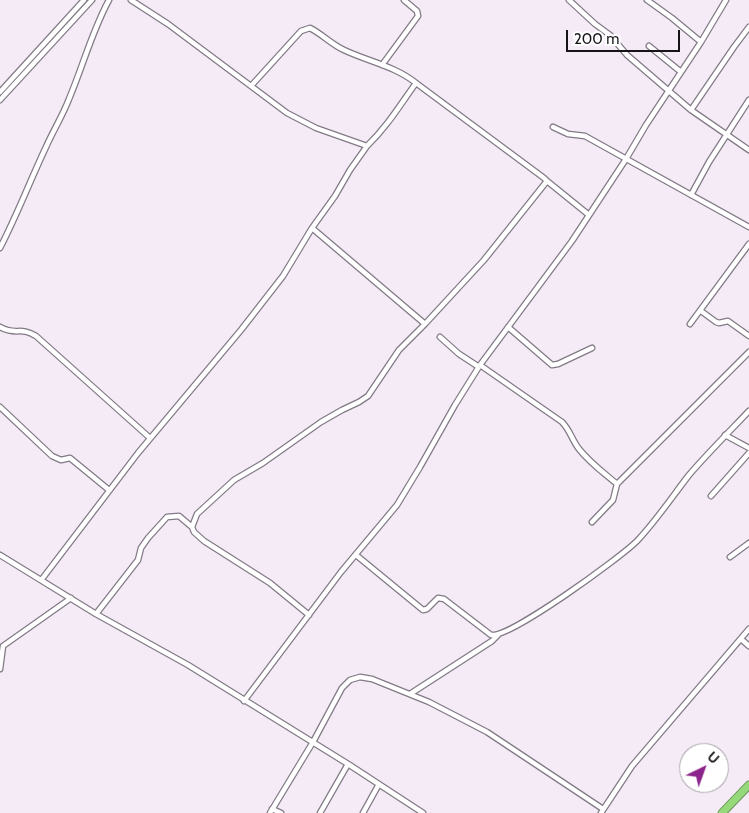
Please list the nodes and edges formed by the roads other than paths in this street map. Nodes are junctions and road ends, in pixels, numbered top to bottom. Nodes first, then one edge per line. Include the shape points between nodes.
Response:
1 (84, 0) edge
2 (92, 0) edge
3 (110, 0) edge
4 (131, 0) edge
5 (404, 0) edge
6 (569, 0) edge
7 (647, 0) edge
8 (726, 0) edge
9 (749, 27) edge
10 (701, 42) junction
11 (649, 46) dead end
12 (382, 65) junction
13 (681, 72) junction
14 (416, 83) junction
15 (251, 86) junction
16 (668, 90) junction
17 (0, 92) edge
18 (0, 100) edge
19 (749, 100) edge
20 (691, 110) junction
21 (553, 127) dead end
22 (726, 136) junction
23 (367, 146) junction
24 (749, 150) edge
25 (626, 159) junction
26 (546, 181) junction
27 (691, 195) junction
28 (589, 215) junction
29 (749, 227) edge
30 (312, 228) junction
31 (749, 244) edge
32 (0, 248) edge
33 (701, 311) junction
34 (425, 324) junction
35 (690, 324) dead end
36 (0, 327) edge
37 (508, 328) junction
38 (749, 336) edge
39 (440, 337) dead end
40 (592, 348) dead end
41 (749, 352) edge
42 (479, 366) junction
43 (0, 407) edge
44 (749, 411) edge
45 (726, 435) junction
46 (150, 438) junction
47 (749, 448) edge
48 (749, 453) edge
49 (618, 484) junction
50 (109, 490) junction
51 (712, 496) dead end
52 (592, 522) dead end
53 (192, 526) junction
54 (749, 543) edge
55 (0, 555) edge
56 (356, 555) junction
57 (730, 557) dead end
58 (42, 579) junction
59 (71, 598) junction
60 (96, 614) junction
61 (309, 615) junction
62 (749, 628) edge
63 (498, 635) junction
64 (741, 638) junction
65 (749, 646) edge
66 (0, 669) edge
67 (410, 694) junction
68 (244, 701) junction
69 (313, 742) junction
70 (348, 764) junction
71 (379, 784) junction
72 (749, 785) edge
73 (271, 811) edge
74 (416, 811) edge
75 (602, 811) edge
76 (281, 813) edge
77 (320, 813) edge
78 (363, 813) edge
79 (423, 813) edge
80 (722, 813) edge

1 - 17 street
2 - 18 street
3 - 32 street via 92,36 65,110
4 - 15 street
5 - 12 street via 418,16
6 - 16 street
7 - 10 street
8 - 10 street
9 - 20 street
10 - 13 street
11 - 13 street
12 - 14 street
12 - 15 street via 344,50 306,28
13 - 16 street
14 - 23 street via 398,111
14 - 26 street
15 - 23 street via 298,120
16 - 20 street
16 - 25 street
19 - 22 street
20 - 22 street
21 - 25 street via 568,134 584,136
22 - 24 street
22 - 27 street
23 - 30 street
25 - 27 street
25 - 28 street
26 - 28 street
26 - 34 street via 484,260
27 - 29 street
28 - 37 street
30 - 34 street
30 - 46 street via 283,276
31 - 33 street
33 - 35 street
33 - 38 street via 716,322 728,321
34 - 53 street via 399,350 364,400 321,422 234,480 197,514
36 - 46 street via 36,336
37 - 40 street via 552,365
37 - 42 street
39 - 42 street
41 - 49 street
42 - 49 street via 562,422 589,461
42 - 56 street via 408,488
43 - 50 street via 52,456 61,460 70,458
44 - 45 street
45 - 47 street
45 - 63 street via 630,546 535,616
46 - 50 street
48 - 51 street
49 - 52 street via 612,500
50 - 58 street
53 - 60 street via 178,516 168,517 144,543 138,560
53 - 61 street via 204,541 270,583
54 - 57 street
55 - 58 street
56 - 61 street
56 - 63 street via 420,609 425,610 438,598 444,599 488,633
58 - 59 street
59 - 60 street
59 - 66 street via 3,646
60 - 68 street via 188,665
61 - 68 street
62 - 64 street
63 - 67 street
64 - 65 street
64 - 75 street via 632,766
67 - 69 street via 372,679 360,677 350,680 342,688
67 - 75 street via 487,732
68 - 69 street
69 - 70 street
69 - 73 street
70 - 71 street
70 - 77 street
71 - 74 street
71 - 78 street
72 - 80 highway
73 - 76 street
74 - 79 street

